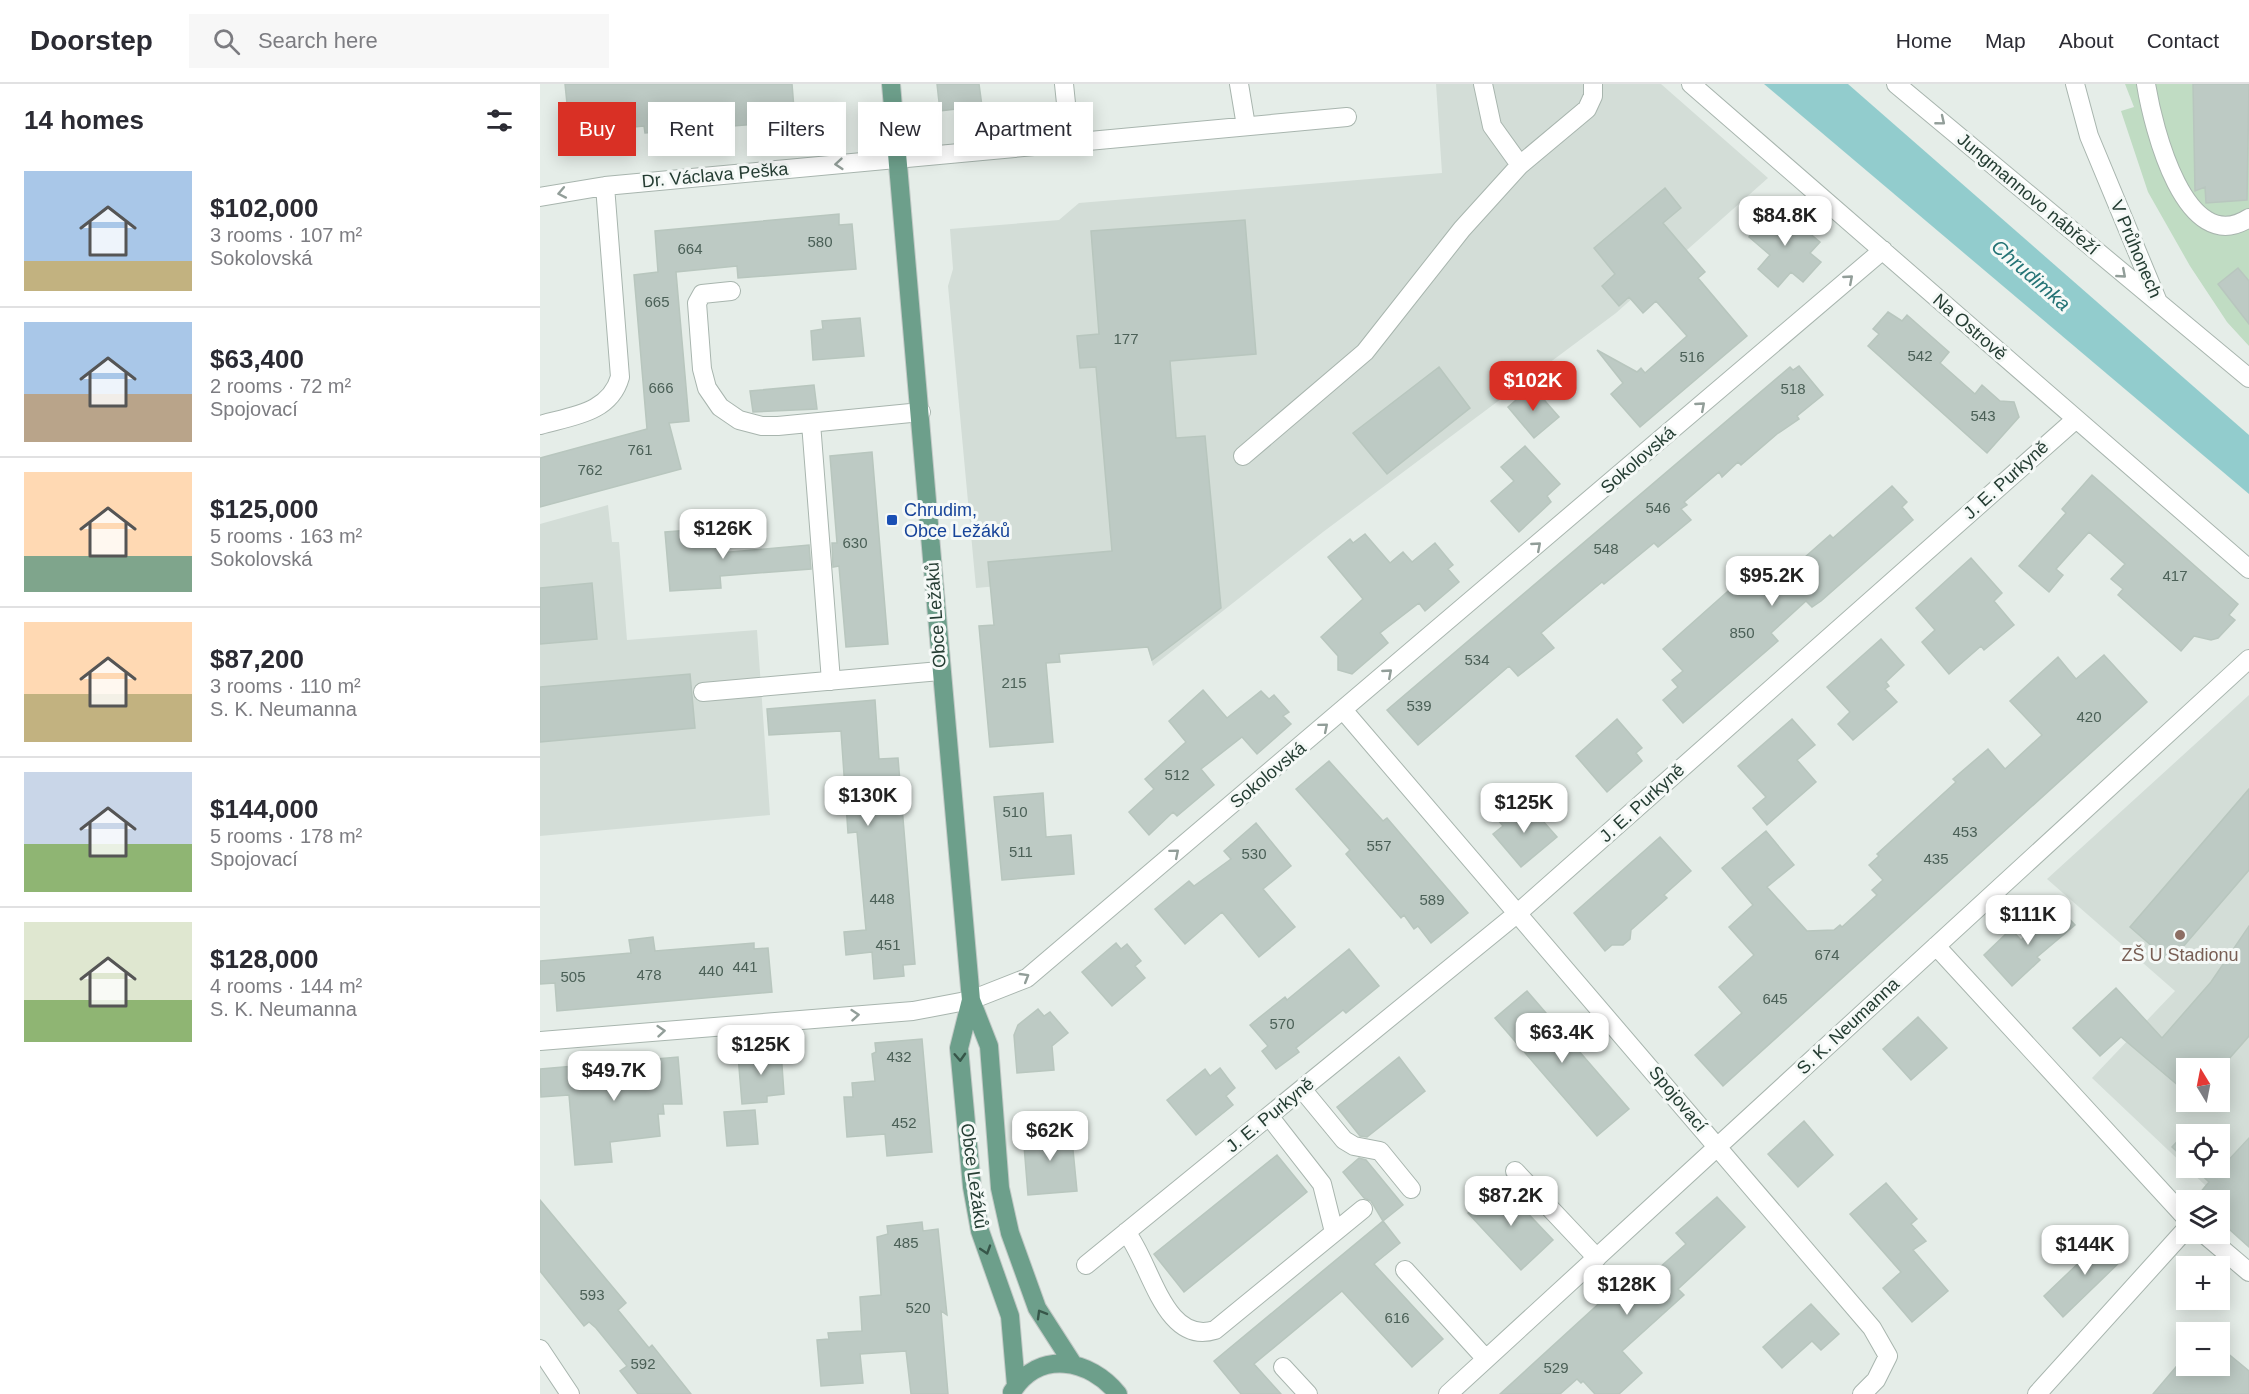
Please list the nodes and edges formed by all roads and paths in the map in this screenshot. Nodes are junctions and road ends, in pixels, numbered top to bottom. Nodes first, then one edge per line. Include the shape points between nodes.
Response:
1 (891, 84) edge
2 (1064, 84) edge
3 (1239, 84) edge
4 (1483, 84) edge
5 (1593, 84) edge
6 (1691, 84) edge
7 (1896, 84) edge
8 (2075, 84) edge
9 (2146, 84) edge
10 (1066, 102) edge
11 (1347, 117) dead end
12 (1245, 126) junction
13 (1093, 140) edge
14 (954, 153) edge
15 (897, 158) junction
16 (1520, 165) junction
17 (604, 186) junction
18 (540, 197) edge
19 (2249, 218) edge
20 (1883, 250) junction
21 (731, 291) dead end
22 (2160, 306) junction
23 (2249, 378) edge
24 (921, 412) junction
25 (2076, 418) junction
26 (811, 423) junction
27 (540, 425) edge
28 (1242, 456) dead end
29 (2249, 569) edge
30 (2249, 659) edge
31 (940, 671) junction
32 (831, 681) junction
33 (703, 692) dead end
34 (1344, 711) junction
35 (1519, 912) junction
36 (1936, 946) junction
37 (971, 1000) junction
38 (540, 1041) edge
39 (1302, 1089) junction
40 (1269, 1116) junction
41 (1718, 1146) junction
42 (1515, 1171) dead end
43 (1411, 1189) dead end
44 (2176, 1207) edge
45 (1363, 1209) dead end
46 (1126, 1232) junction
47 (1334, 1232) junction
48 (2176, 1240) edge
49 (2216, 1244) edge
50 (1596, 1258) junction
51 (1086, 1265) dead end
52 (1405, 1270) dead end
53 (2249, 1272) edge
54 (540, 1349) edge
55 (1486, 1359) junction
56 (1073, 1364) junction
57 (1283, 1367) dead end
58 (1013, 1390) edge
59 (570, 1394) edge
60 (1118, 1394) edge
61 (1308, 1394) edge
62 (1448, 1394) edge
63 (1862, 1394) edge
64 (2037, 1394) edge

1 - 15 main road, Obce Ležáků
2 - 10 street
3 - 12 street
4 - 16 street via 1492,126
5 - 16 street via 1587,109
6 - 20 street, Na Ostrově
7 -> 22 street, Jungmannovo nábřeží
8 - 22 street, V Průhonech via 2094,151
9 - 19 street via 2158,135 2187,202 2208,222 2237,225
11 - 12 street
12 - 13 street
14 - 15 street
15 -> 17 street, Dr. Václava Peška
15 - 24 main road, Obce Ležáků
16 - 28 street via 1462,229 1365,352
17 -> 18 street, Dr. Václava Peška
17 - 27 street via 620,377 612,396 602,405
20 - 25 street, Na Ostrově
34 -> 20 street, Sokolovská
21 - 26 street via 702,294 697,299 702,369 712,398 749,424
22 - 23 street, V Průhonech
24 - 26 street
24 - 31 main road, Obce Ležáků
25 - 29 street, Na Ostrově
25 - 35 street, J. E. Purkyně
26 - 32 street
30 - 36 street, S. K. Neumanna
31 - 32 street
31 - 37 main road, Obce Ležáků
32 - 33 street
34 - 35 street, Spojovací
37 -> 34 street, Sokolovská via 1027,978
35 - 39 street, J. E. Purkyně
35 - 41 street, Spojovací
36 - 41 street, S. K. Neumanna
36 - 44 street
38 -> 37 street, Sokolovská via 913,1011
56 -> 37 main road, Obce Ležáků via 1037,1308 1010,1233 1000,1188 988,1046
37 -> 58 main road, Obce Ležáků via 959,1048 969,1156 980,1231 1010,1316
39 - 40 street, J. E. Purkyně
39 - 43 street via 1344,1140 1380,1151
40 - 46 street, J. E. Purkyně
40 - 47 street via 1322,1184
41 - 50 street, S. K. Neumanna
41 - 63 street, Spojovací via 1872,1328 1888,1356 1876,1380
42 - 50 street
45 - 47 street
46 - 47 street via 1141,1252 1171,1316 1182,1327 1208,1332
46 - 51 street, J. E. Purkyně
48 - 64 street
49 - 53 street
50 - 55 street, S. K. Neumanna
52 - 55 street
54 - 59 street
55 - 62 street, S. K. Neumanna
56 - 58 main road via 1042,1367
56 - 60 main road via 1106,1379
57 - 61 street

